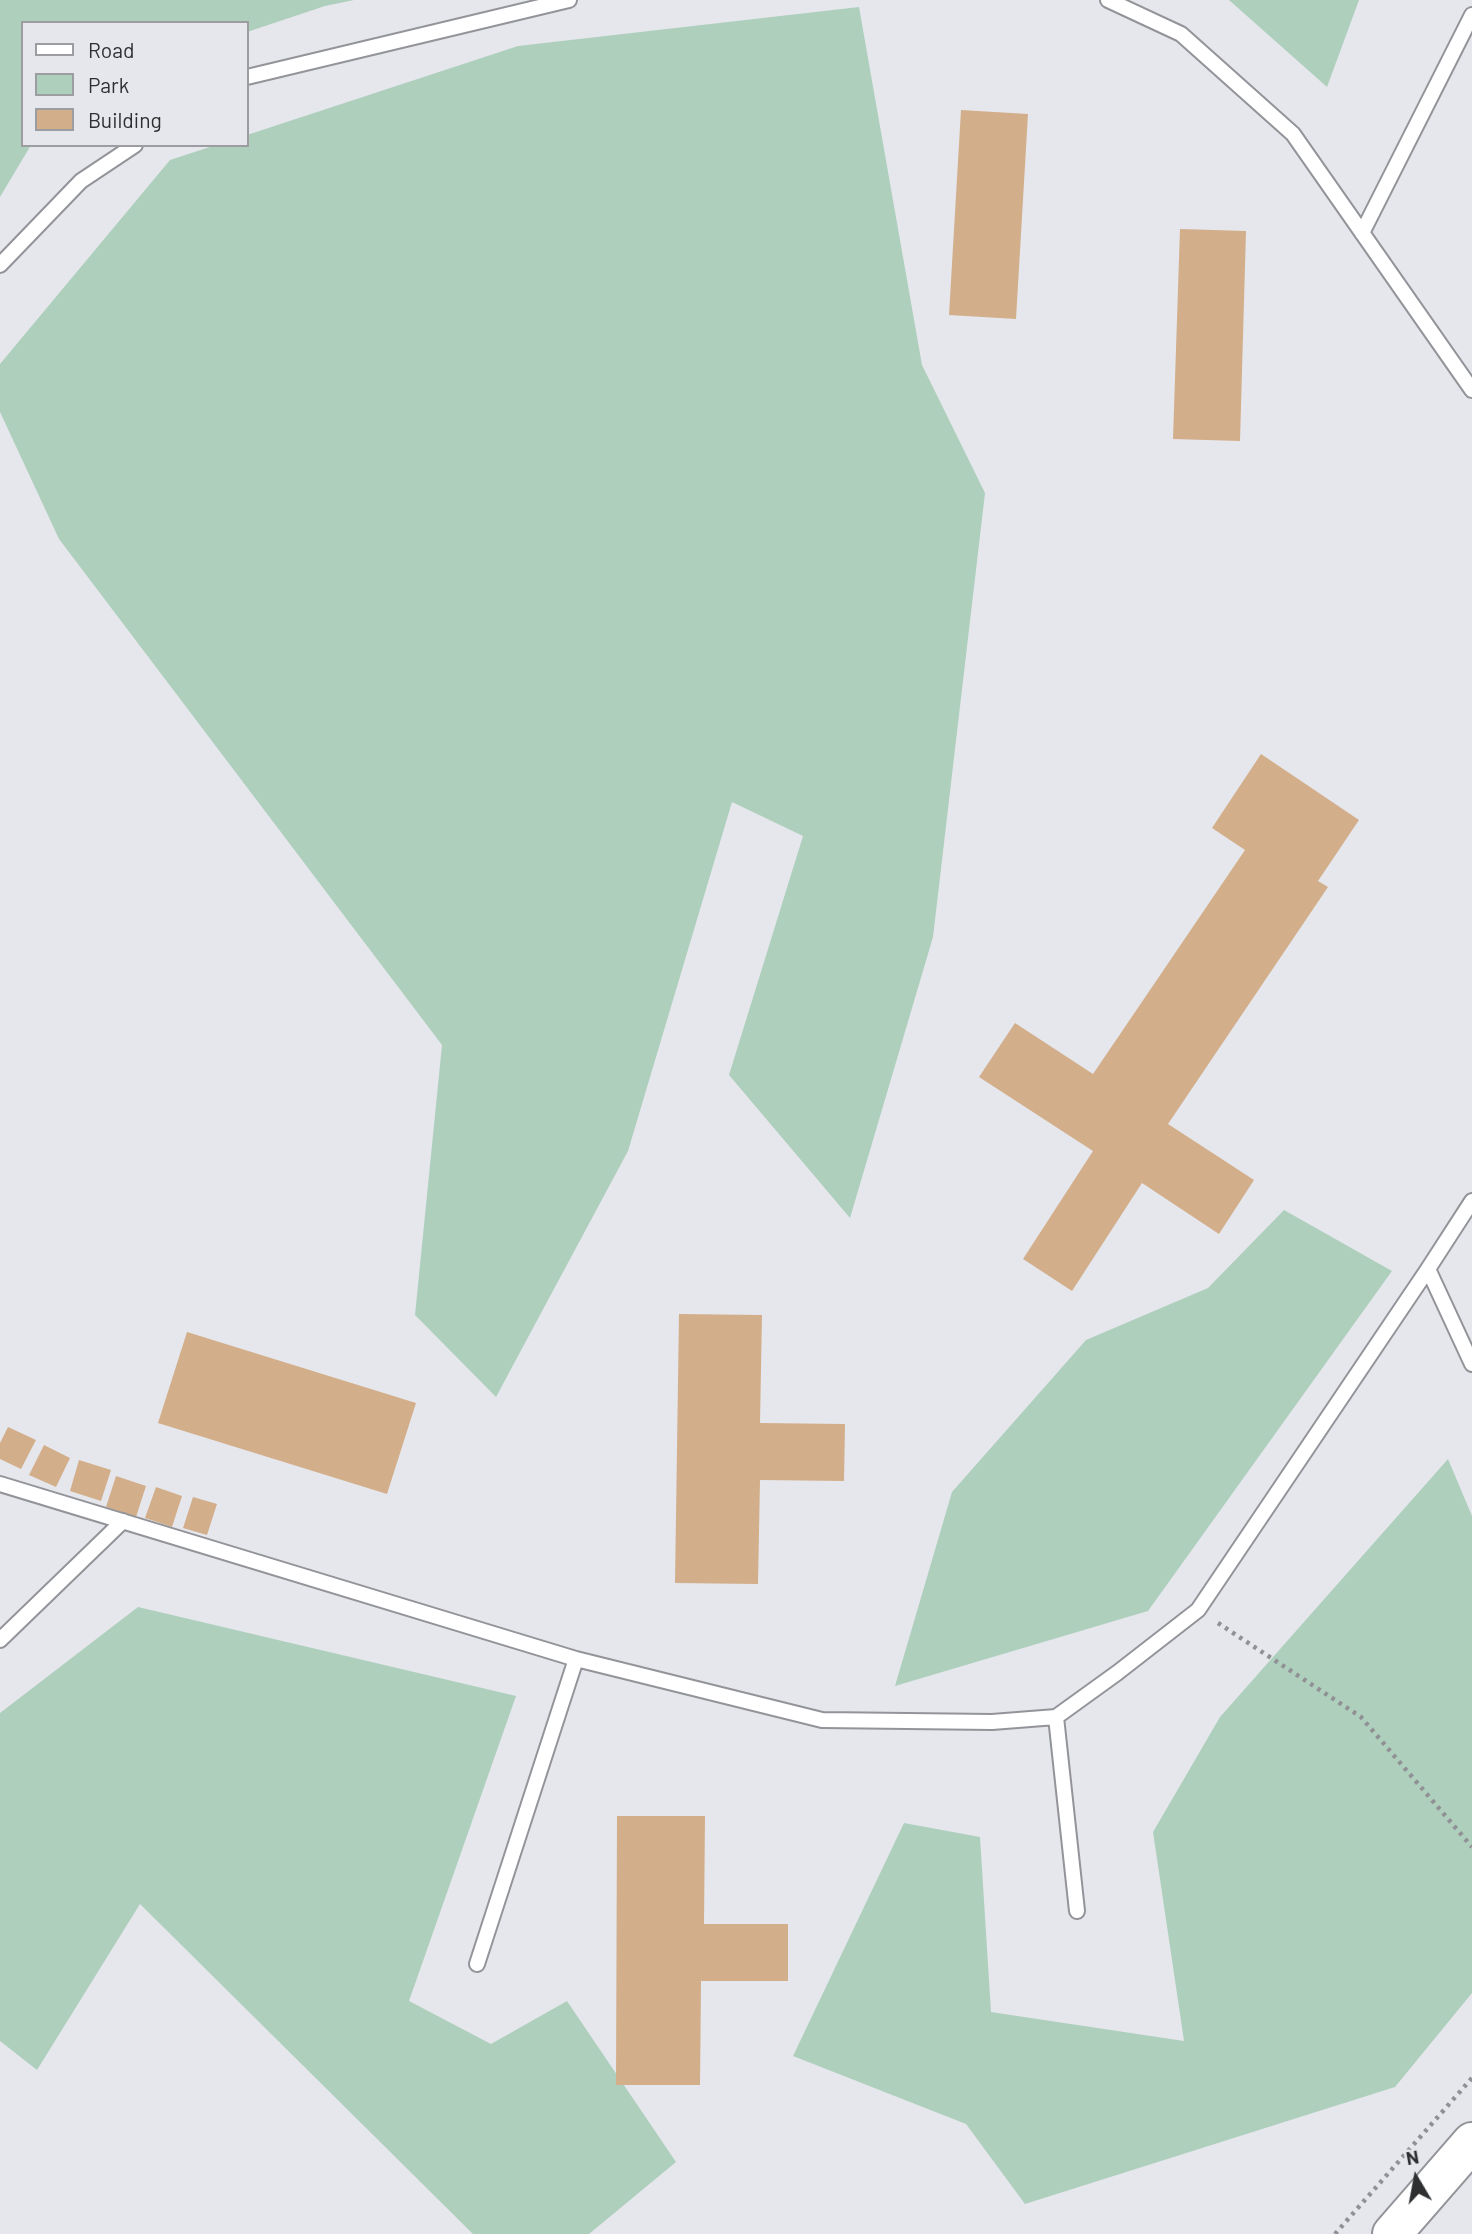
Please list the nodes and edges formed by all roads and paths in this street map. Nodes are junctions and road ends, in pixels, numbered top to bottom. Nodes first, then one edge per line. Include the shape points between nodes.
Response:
1 (569, 0) edge
2 (1108, 0) edge
3 (1472, 15) edge
4 (248, 77) edge
5 (132, 147) edge
6 (1362, 233) junction
7 (0, 265) edge
8 (1472, 390) edge
9 (1472, 1201) edge
10 (1429, 1269) junction
11 (1472, 1364) edge
12 (0, 1484) edge
13 (123, 1521) junction
14 (1198, 1610) junction
15 (0, 1640) edge
16 (576, 1659) junction
17 (1056, 1717) junction
18 (1472, 1847) edge
19 (1077, 1911) dead end
20 (477, 1964) dead end
21 (1472, 2078) edge
22 (1472, 2142) edge
23 (1335, 2234) edge
24 (1392, 2234) edge

1 - 4 lane
2 - 6 lane via 1181,34 1293,134
3 - 6 lane
5 - 7 lane via 81,181
6 - 8 lane
9 - 10 lane
10 - 11 lane
10 - 14 lane
12 - 13 lane
13 - 15 lane
13 - 16 lane
14 - 17 lane
14 - 18 path via 1361,1717
16 - 17 lane via 822,1720 992,1722
16 - 20 lane
17 - 19 lane
21 - 23 path
22 - 24 street

